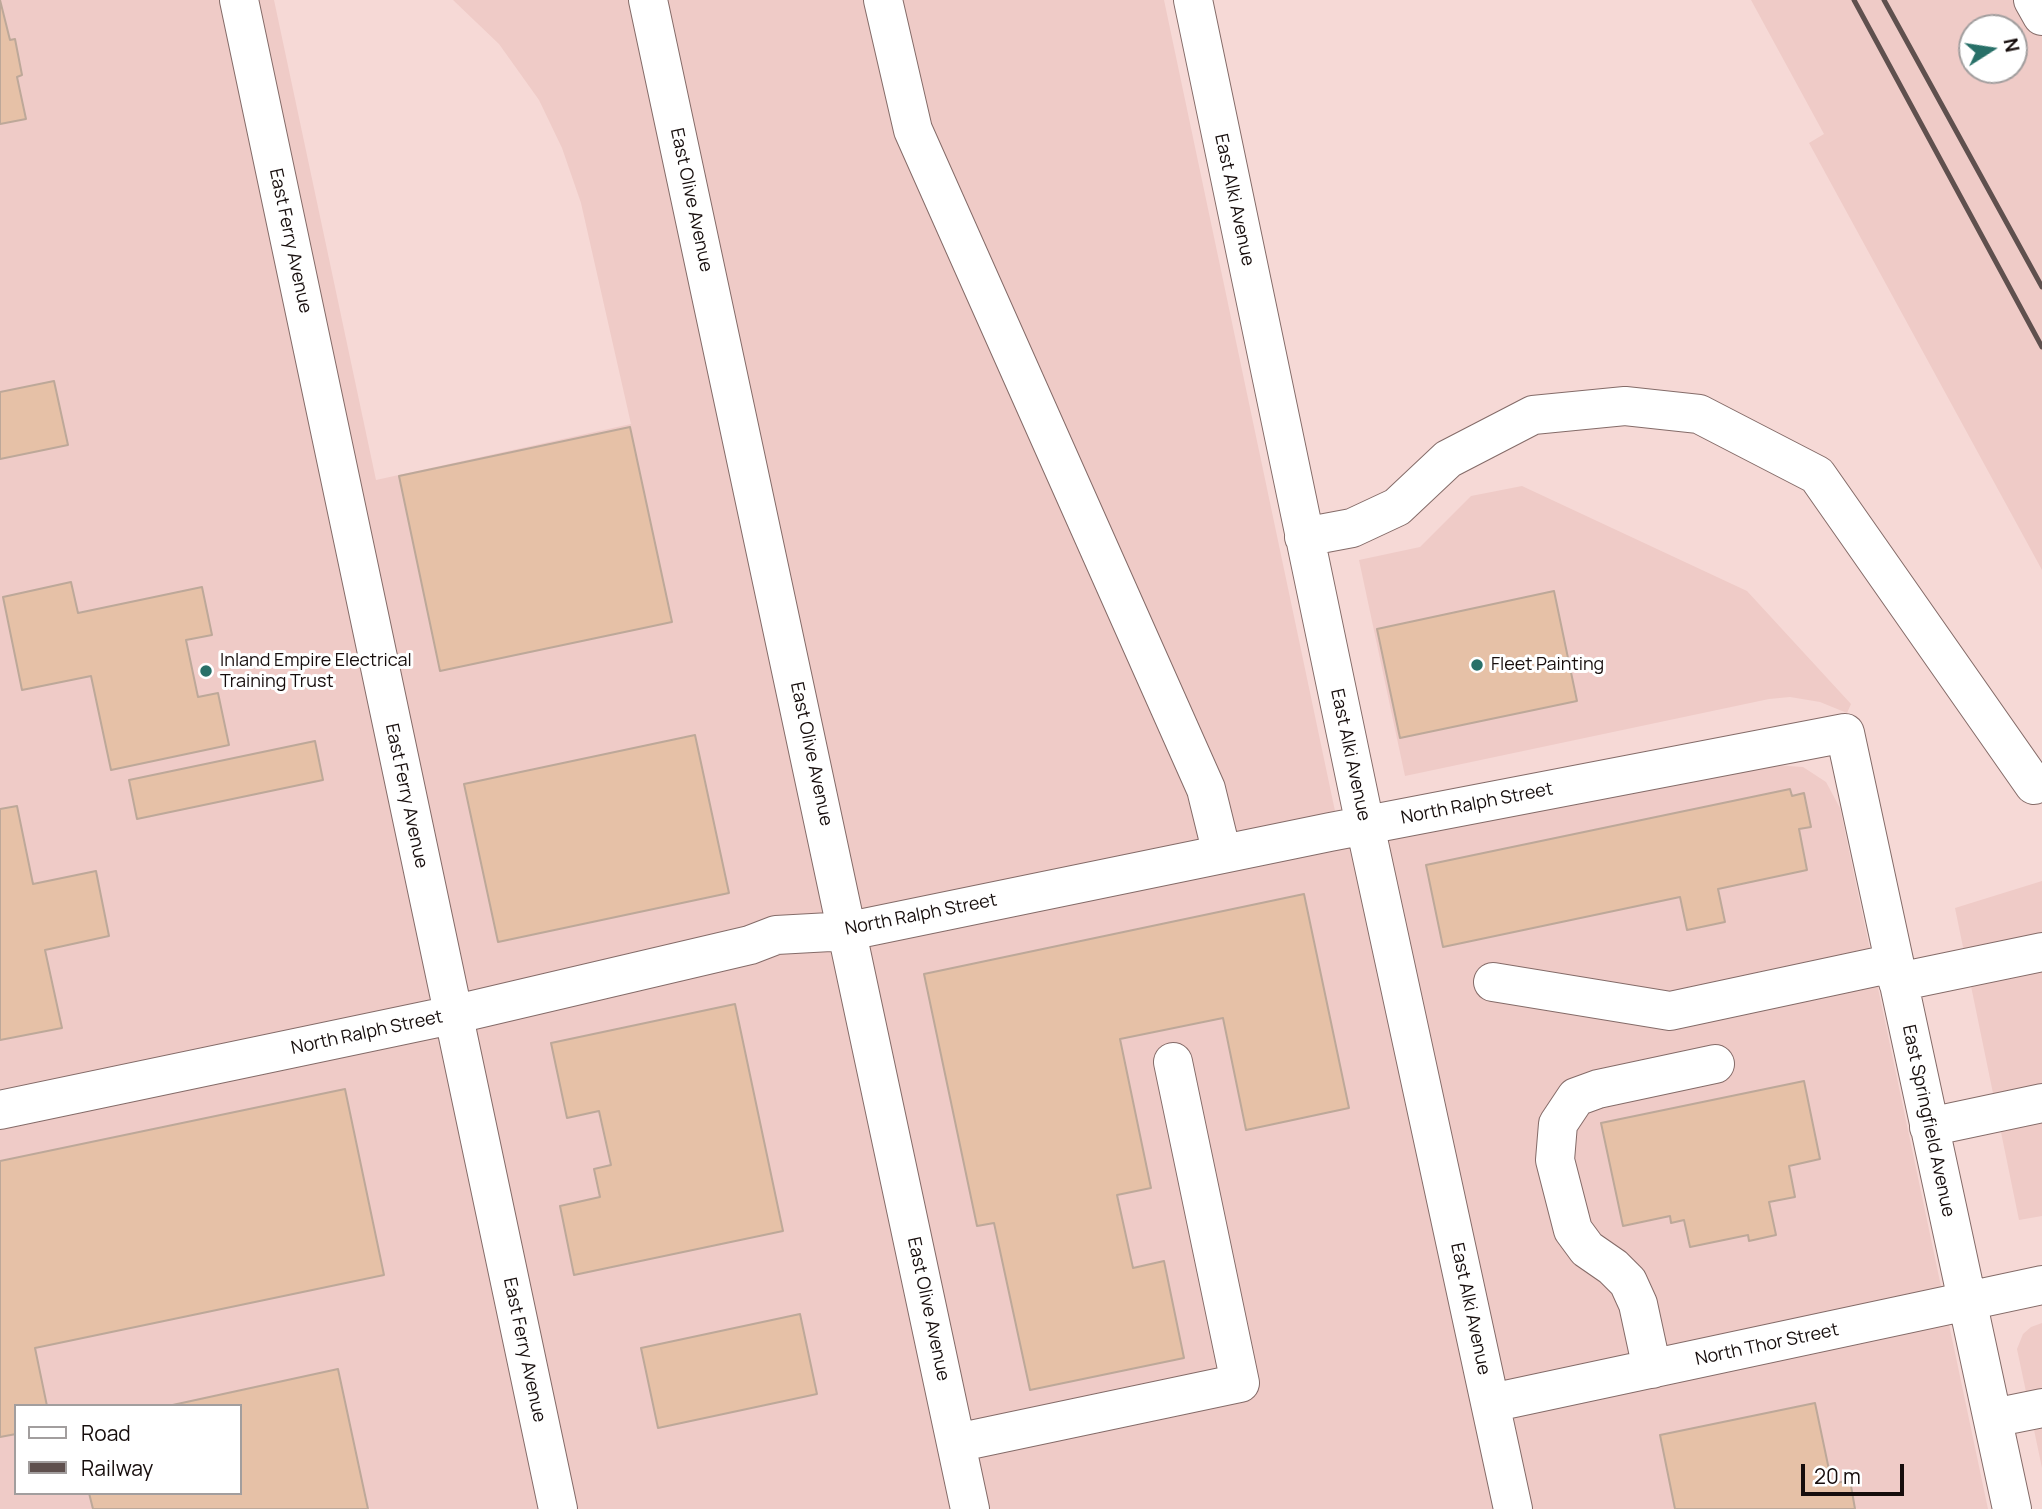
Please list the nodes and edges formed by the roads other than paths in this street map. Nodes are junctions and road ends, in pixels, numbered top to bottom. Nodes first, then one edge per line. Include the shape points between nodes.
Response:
1 (239, 0) edge
2 (649, 0) edge
3 (883, 0) edge
4 (1192, 0) edge
5 (2033, 0) edge
6 (2042, 16) edge
7 (1304, 537) junction
8 (1845, 733) joint
9 (2034, 785) dead end
10 (1365, 825) junction
11 (1222, 854) junction
12 (849, 931) junction
13 (2042, 952) edge
14 (1896, 973) junction
15 (1493, 982) dead end
16 (452, 1014) junction
17 (1173, 1062) dead end
18 (1715, 1064) dead end
19 (2042, 1103) edge
20 (0, 1110) edge
21 (1929, 1127) junction
22 (2042, 1285) edge
23 (1966, 1302) junction
24 (1652, 1369) junction
25 (1491, 1403) junction
26 (2042, 1408) edge
27 (1993, 1418) junction
28 (956, 1443) junction
29 (558, 1509) edge
30 (970, 1509) edge
31 (1513, 1509) edge
32 (2012, 1509) edge

1 - 16 street, East Ferry Avenue
2 - 12 street, East Olive Avenue
3 - 11 street via 913,130 1206,789
4 - 7 street, East Alki Avenue
5 - 6 street
7 - 9 street via 1352,528 1397,507 1448,459 1533,415 1625,406 1699,414 1817,475
7 - 10 street, East Alki Avenue
8 - 10 street, North Ralph Street
8 - 14 street, East Springfield Avenue
10 - 11 street, North Ralph Street
10 - 25 street, East Alki Avenue
11 - 12 street, North Ralph Street
12 - 16 street, North Ralph Street via 776,935 750,945
12 - 28 street, East Olive Avenue
13 - 14 street
14 - 15 street via 1670,1011
14 - 21 street, East Springfield Avenue
16 - 20 street, North Ralph Street
16 - 29 street, East Ferry Avenue
17 - 28 street via 1240,1383
18 - 24 street via 1576,1097 1558,1124 1555,1160 1573,1230 1587,1249 1628,1282 1638,1304
19 - 21 street
21 - 23 street, East Springfield Avenue
22 - 23 street, North Thor Street
23 - 24 street, North Thor Street
23 - 27 street, East Springfield Avenue
24 - 25 street, North Thor Street
25 - 31 street, East Alki Avenue
26 - 27 street
27 - 32 street, East Springfield Avenue
28 - 30 street, East Olive Avenue

